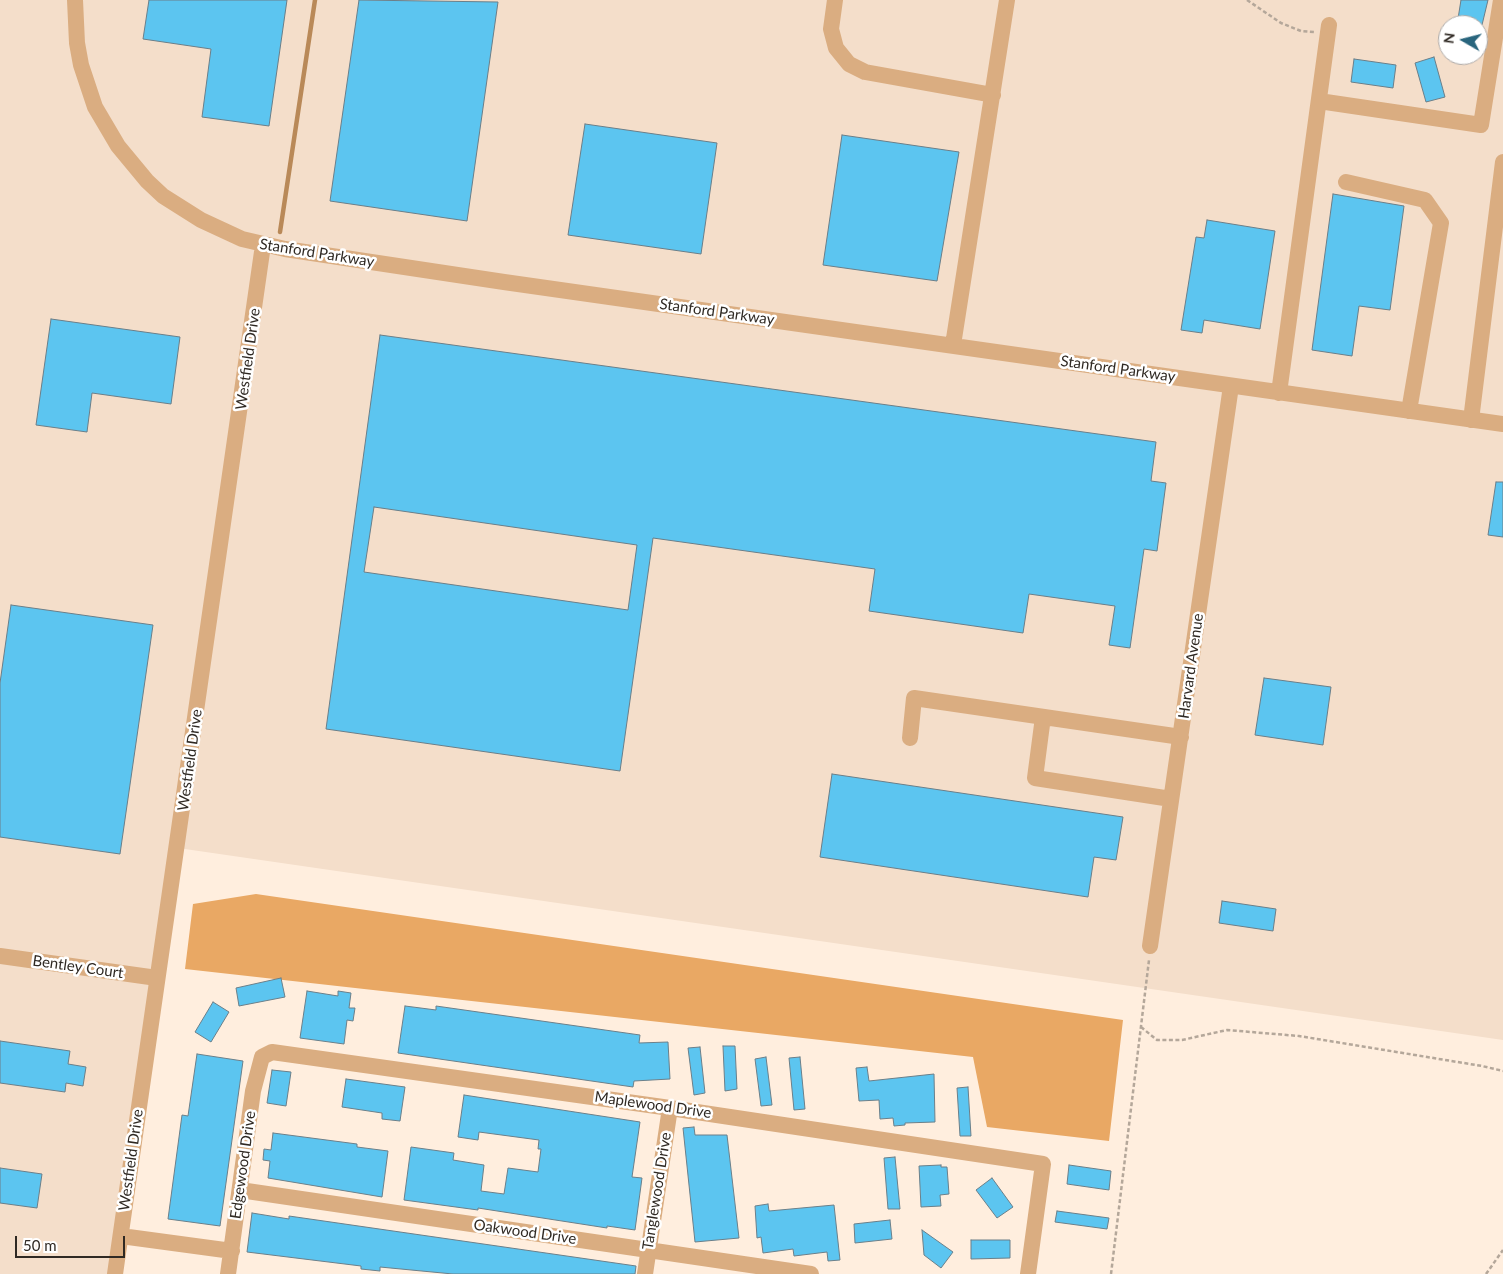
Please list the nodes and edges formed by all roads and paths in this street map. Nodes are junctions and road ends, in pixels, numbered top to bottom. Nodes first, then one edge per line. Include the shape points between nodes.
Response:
1 (75, 0) edge
2 (835, 0) edge
3 (1007, 0) edge
4 (1247, 0) edge
5 (1501, 0) edge
6 (1328, 29) joint
7 (993, 95) junction
8 (1318, 101) junction
9 (1503, 162) edge
10 (1346, 182) dead end
11 (1500, 207) edge
12 (263, 245) junction
13 (953, 345) junction
14 (1231, 386) junction
15 (1280, 392) junction
16 (1409, 411) junction
17 (1471, 420) junction
18 (1503, 424) edge
19 (1043, 717) junction
20 (1181, 737) junction
21 (910, 738) dead end
22 (1170, 799) junction
23 (1150, 946) joint
24 (0, 956) edge
25 (156, 978) junction
26 (1141, 1027) junction
27 (262, 1057) joint
28 (1503, 1071) edge
29 (670, 1108) junction
30 (240, 1190) junction
31 (120, 1236) junction
32 (648, 1250) junction
33 (1503, 1250) edge
34 (232, 1251) junction
35 (115, 1274) edge
36 (228, 1274) edge
37 (644, 1274) edge
38 (811, 1274) edge
39 (1028, 1274) edge
40 (1111, 1274) edge
41 (1486, 1274) edge

1 - 12 street, Stanford Parkway via 77,43 87,87 106,127 131,164 163,196 182,209 221,231
2 - 7 street via 831,29 836,48 849,64 865,72
3 - 7 street
4 - 6 path via 1281,23 1301,30
5 - 8 street via 1481,125
6 - 8 street
7 - 13 street
8 - 15 street
9 - 11 street
10 - 16 street via 1425,200 1441,223
11 - 17 street
12 - 13 street, Stanford Parkway
12 - 25 street, Westfield Drive via 179,838
13 - 14 street, Stanford Parkway
14 - 15 street, Stanford Parkway
14 - 20 street, Harvard Avenue
15 - 16 street, Stanford Parkway
16 - 17 street, Stanford Parkway
17 - 18 street, Stanford Parkway
19 - 20 street
19 - 21 street via 914,698
19 - 22 street via 1035,778
20 - 22 street, Harvard Avenue
22 - 23 street, Harvard Avenue
23 - 26 path
24 - 25 street, Bentley Court
25 - 31 street, Westfield Drive
26 - 28 path via 1157,1040 1182,1040 1227,1030 1299,1036
26 - 40 path
27 - 29 street, Maplewood Drive via 278,1052
27 - 30 street, Edgewood Drive via 253,1091
29 - 32 street, Tanglewood Drive
29 - 39 street, Maplewood Drive via 1043,1164
30 - 32 street, Oakwood Drive
30 - 34 street, Edgewood Drive
31 - 34 street
31 - 35 street, Westfield Drive
32 - 37 street, Tanglewood Drive
32 - 38 street, Oakwood Drive
33 - 41 path
34 - 36 street, Edgewood Drive

